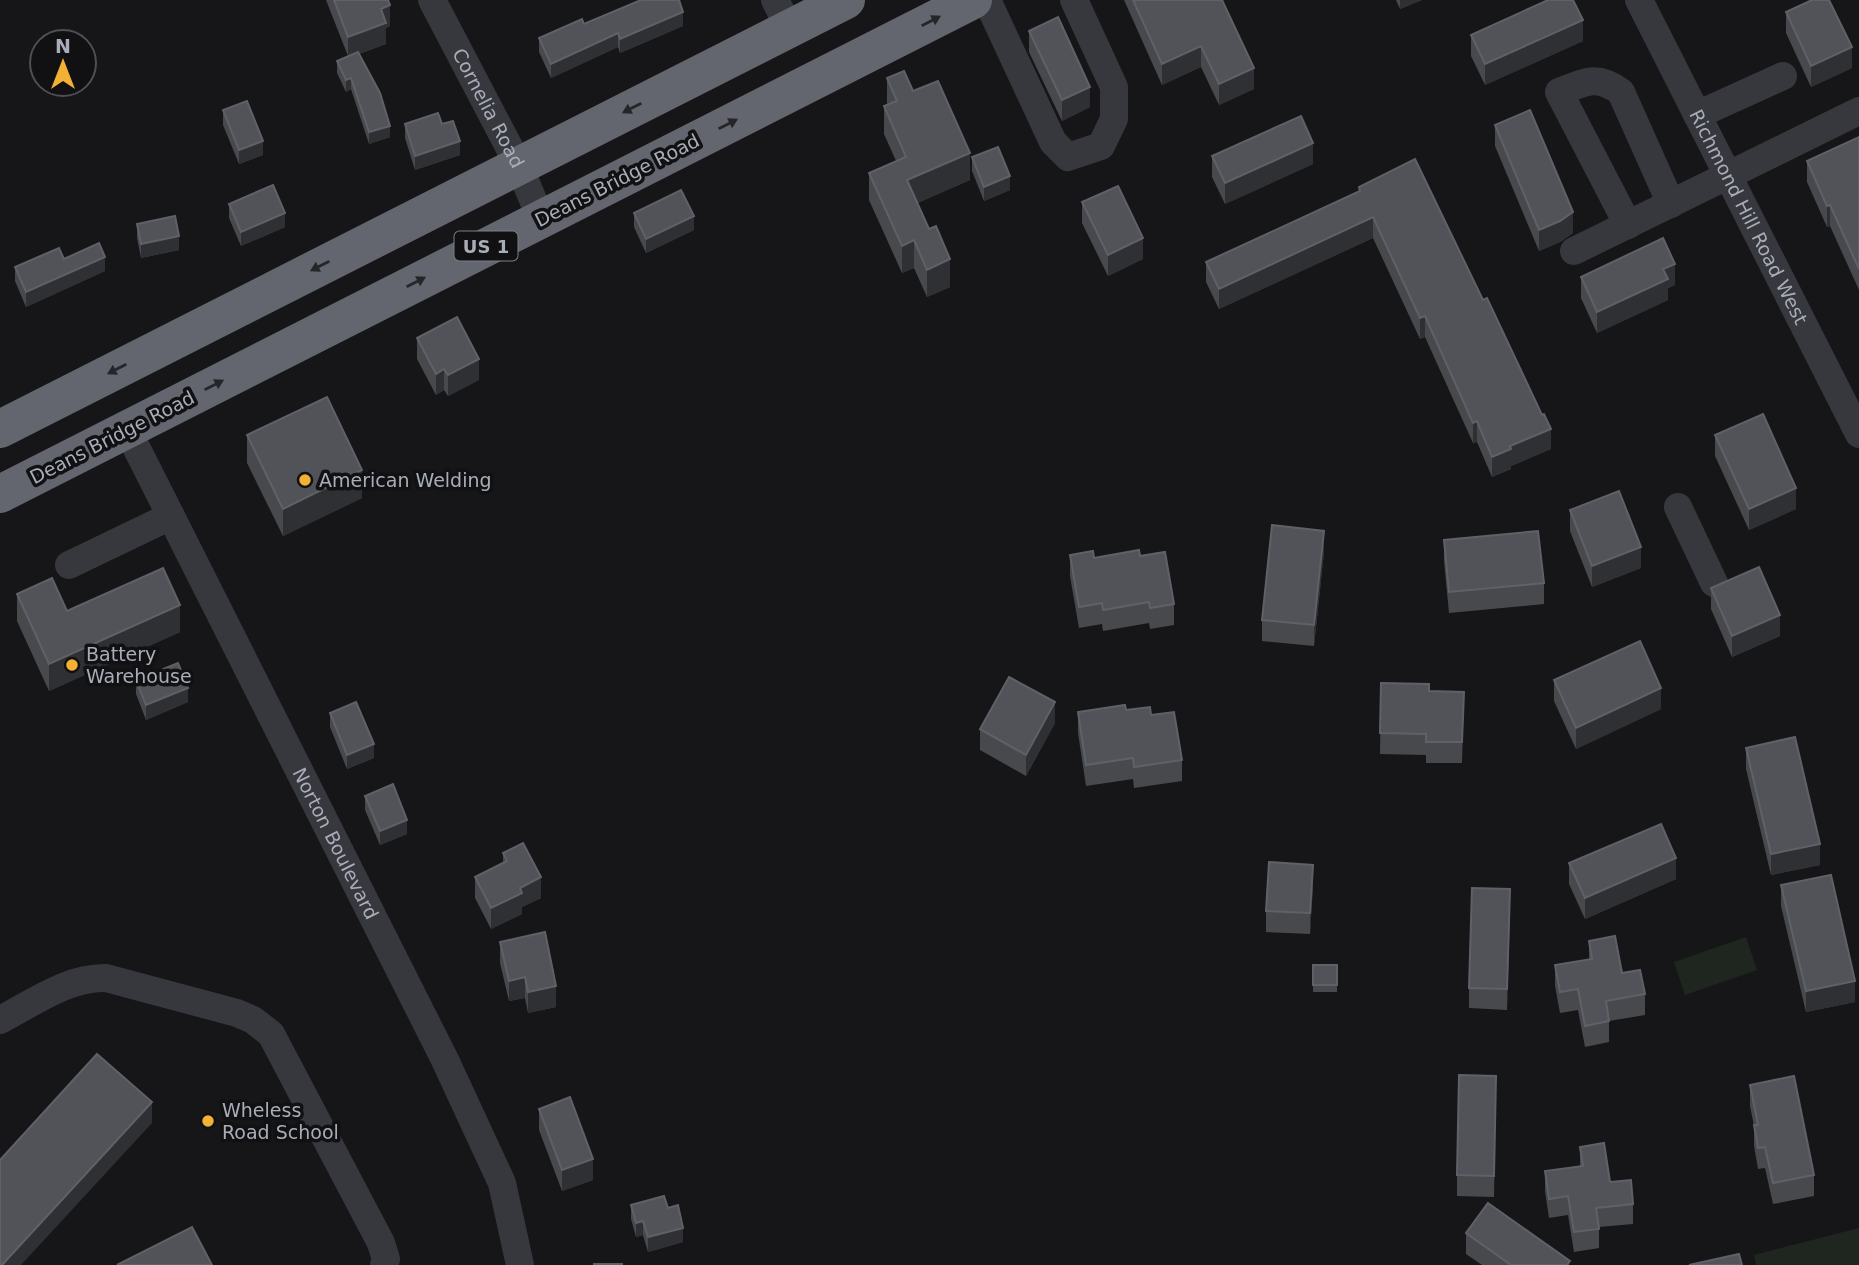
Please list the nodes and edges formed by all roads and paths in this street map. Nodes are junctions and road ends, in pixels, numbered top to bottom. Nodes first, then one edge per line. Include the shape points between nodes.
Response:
1 (432, 0) edge
2 (846, 0) edge
3 (973, 0) edge
4 (987, 0) edge
5 (1073, 0) edge
6 (1639, 0) edge
7 (783, 14) edge
8 (1783, 76) dead end
9 (1859, 111) edge
10 (1697, 115) junction
11 (519, 166) junction
12 (1728, 176) junction
13 (1671, 204) junction
14 (541, 219) junction
15 (1628, 225) junction
16 (1574, 251) dead end
17 (0, 429) edge
18 (127, 429) junction
19 (1859, 434) edge
20 (0, 494) edge
21 (1678, 508) dead end
22 (171, 516) junction
23 (69, 565) dead end
24 (1714, 583) edge
25 (0, 1020) edge
26 (384, 1265) edge
27 (520, 1265) edge

1 - 11 street, Cornelia Road
2 - 7 highway
14 -> 3 highway, Deans Bridge Road / US 1
4 - 5 street via 1053,142 1068,157 1101,146 1114,119 1114,87
6 - 10 street, Richmond Hill Road West
7 -> 11 highway
8 - 10 street
9 - 12 street
10 - 12 street, Richmond Hill Road West
11 - 14 street, Cornelia Road
11 -> 17 highway
12 - 13 street
12 - 19 street, Richmond Hill Road West
13 - 15 street
13 - 15 street via 1621,92 1608,83 1590,80 1559,92
18 -> 14 highway, Deans Bridge Road / US 1
15 - 16 street
18 - 20 highway, Deans Bridge Road / US 1
18 - 22 street, Norton Boulevard
21 - 24 street
22 - 23 street
22 - 27 street, Norton Boulevard via 445,1060 502,1183
25 - 26 street via 75,981 90,978 106,978 253,1020 271,1034 381,1243

